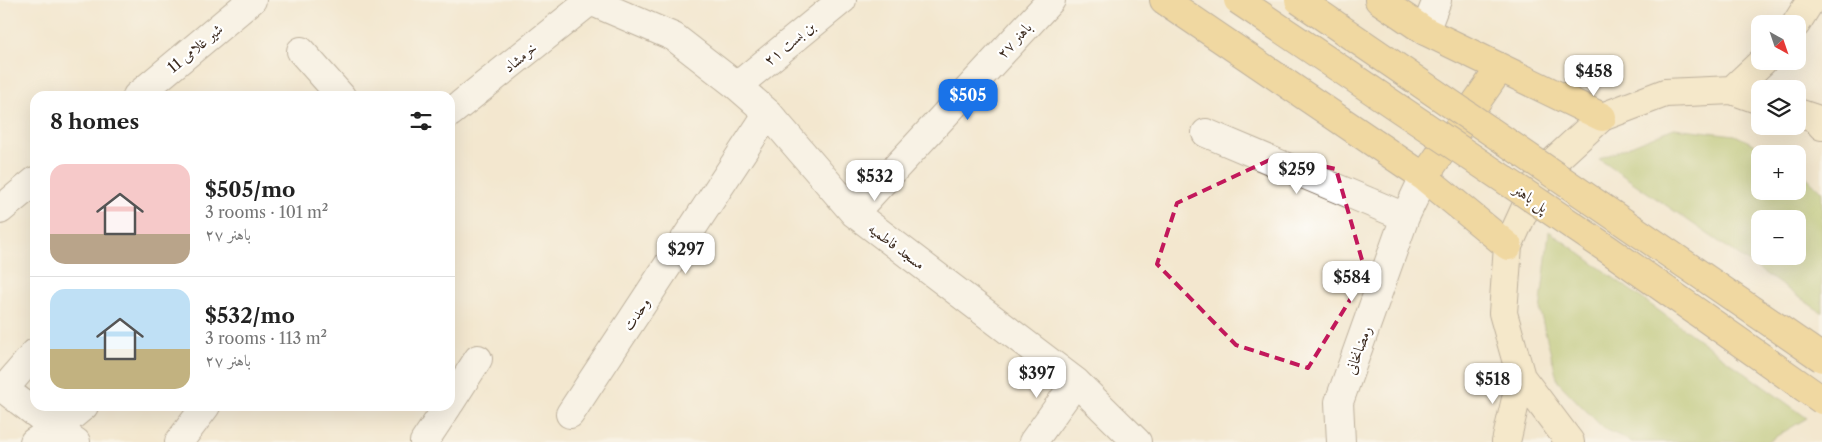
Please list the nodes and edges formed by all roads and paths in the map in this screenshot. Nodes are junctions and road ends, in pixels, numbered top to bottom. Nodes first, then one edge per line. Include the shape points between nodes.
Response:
1 (252, 0) edge
2 (842, 0) edge
3 (1051, 0) edge
4 (1164, 0) edge
5 (1238, 0) edge
6 (1299, 0) edge
7 (1380, 0) edge
8 (1437, 0) edge
9 (1811, 0) edge
10 (589, 1) edge
11 (1802, 15) edge
12 (1425, 31) junction
13 (301, 51) dead end
14 (1500, 68) junction
15 (1753, 70) edge
16 (737, 86) junction
17 (1732, 90) junction
18 (143, 91) edge
19 (337, 91) edge
20 (1751, 97) edge
21 (455, 109) edge
22 (768, 114) junction
23 (1806, 116) edge
24 (1602, 117) junction
25 (1822, 126) edge
26 (1206, 133) dead end
27 (1424, 176) junction
28 (30, 185) edge
29 (0, 210) edge
30 (854, 213) junction
31 (1405, 217) junction
32 (1508, 246) junction
33 (30, 358) edge
34 (1822, 358) edge
35 (478, 359) dead end
36 (1521, 377) junction
37 (1076, 382) junction
38 (2, 388) edge
39 (455, 394) edge
40 (1822, 400) edge
41 (79, 411) edge
42 (202, 411) edge
43 (445, 411) edge
44 (570, 414) dead end
45 (55, 438) edge
46 (179, 442) edge
47 (424, 442) edge
48 (1033, 442) edge
49 (1137, 442) edge
50 (1341, 442) edge
51 (1506, 442) edge
52 (1570, 442) edge

1 - 18 street, شیر غلامی 11
2 - 16 street, بن بست ۲۱
3 - 30 street, باهنر ۲۷
4 - 27 main road
5 - 40 main road, پل باهنر, bridge via 1608,250
6 - 34 main road, bridge
7 - 12 main road
8 - 12 street
9 - 11 main road
10 - 16 street, مسجد فاطمیه via 674,37
10 - 21 street, خرمشاد
12 - 14 main road
13 - 19 street
14 - 24 main road
14 - 27 main road
15 - 17 main road
16 - 22 street, مسجد فاطمیه
17 - 20 main road
17 - 24 main road via 1665,93
22 - 30 street, مسجد فاطمیه
22 - 44 street, وحدت
23 - 25 main road via 1816,119
24 - 32 main road via 1542,172
26 - 31 street
27 - 31 street, رمضانخانی
27 - 32 main road
28 - 29 street
30 - 37 street, مسجد فاطمیه
31 - 50 street, رمضانخانی via 1339,402
32 - 36 main road via 1503,313
33 - 38 street
35 - 39 street
36 - 51 main road
36 - 52 main road
37 - 48 street
37 - 49 street, مسجد فاطمیه
38 - 45 street
41 - 45 street
42 - 46 street
43 - 47 street

